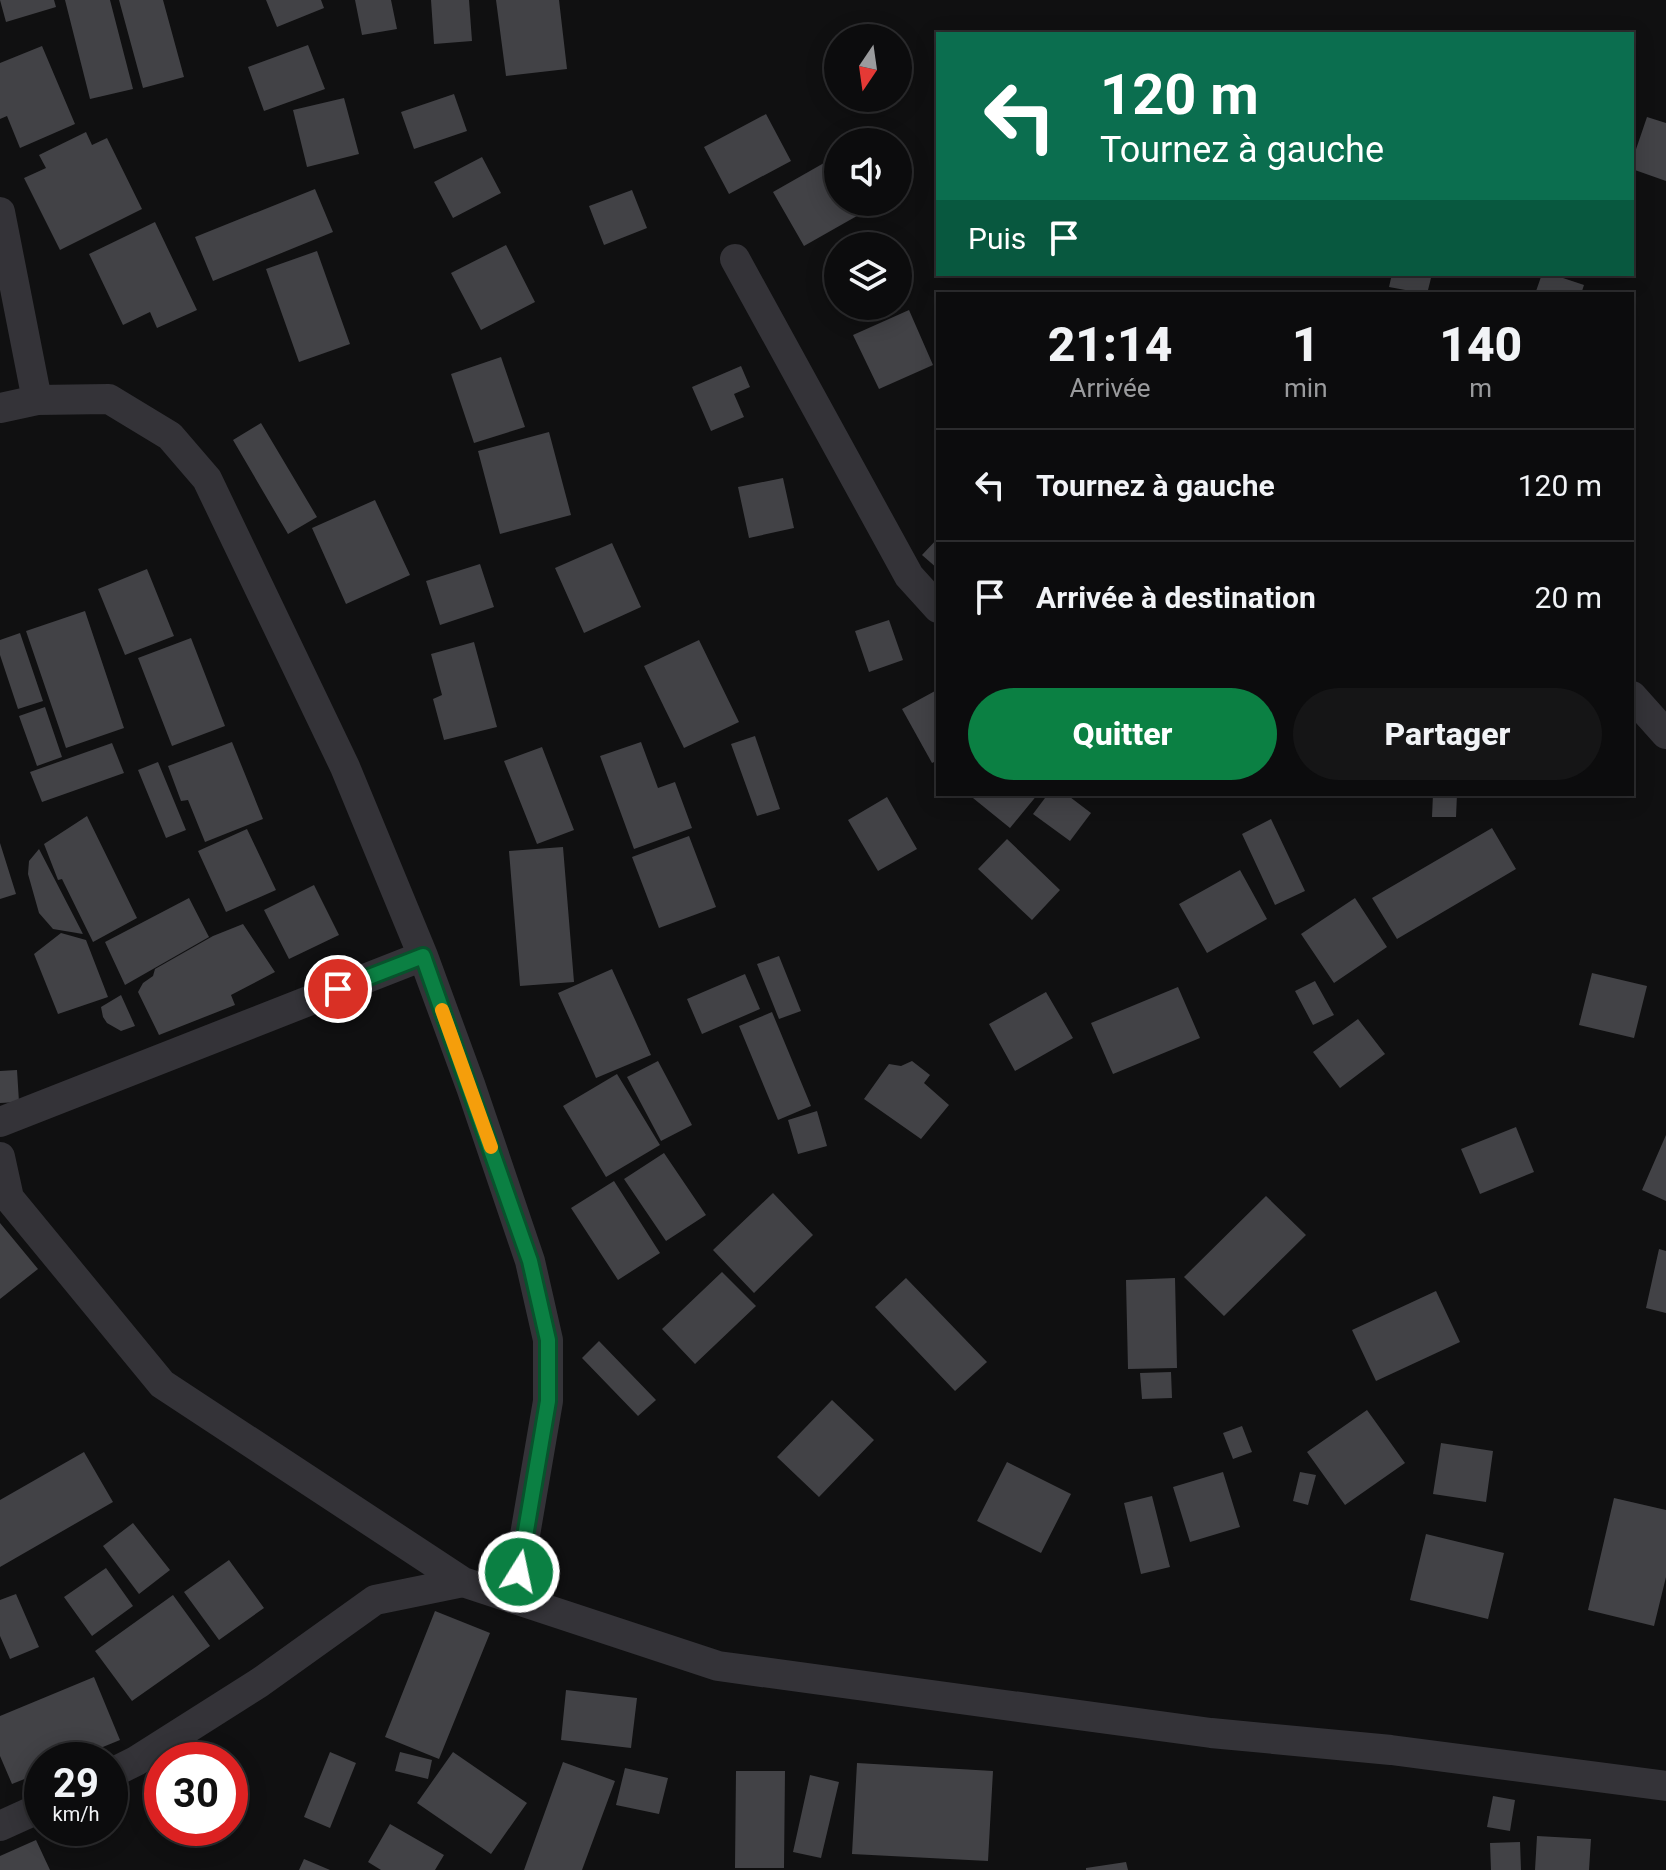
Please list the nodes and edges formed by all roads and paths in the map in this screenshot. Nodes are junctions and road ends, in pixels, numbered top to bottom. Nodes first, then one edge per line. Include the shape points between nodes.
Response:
1 (0, 212) edge
2 (735, 259) dead end
3 (37, 400) junction
4 (0, 408) edge
5 (936, 606) edge
6 (1634, 698) edge
7 (1666, 734) edge
8 (423, 956) junction
9 (0, 1122) edge
10 (0, 1157) edge
11 (463, 1582) junction
12 (514, 1599) junction
13 (128, 1765) edge
14 (1666, 1786) edge
15 (24, 1815) edge
16 (0, 1826) edge

1 - 3 street
2 - 5 street via 909,576
3 - 4 street
3 - 8 street via 109,399 170,436 207,479 345,767
6 - 7 street
8 - 9 street
8 - 12 street via 530,1261 548,1340 548,1401
10 - 11 street via 9,1198 162,1384
11 - 12 street
11 - 13 street via 375,1600 259,1683
12 - 14 street via 718,1666 1211,1733
15 - 16 street

